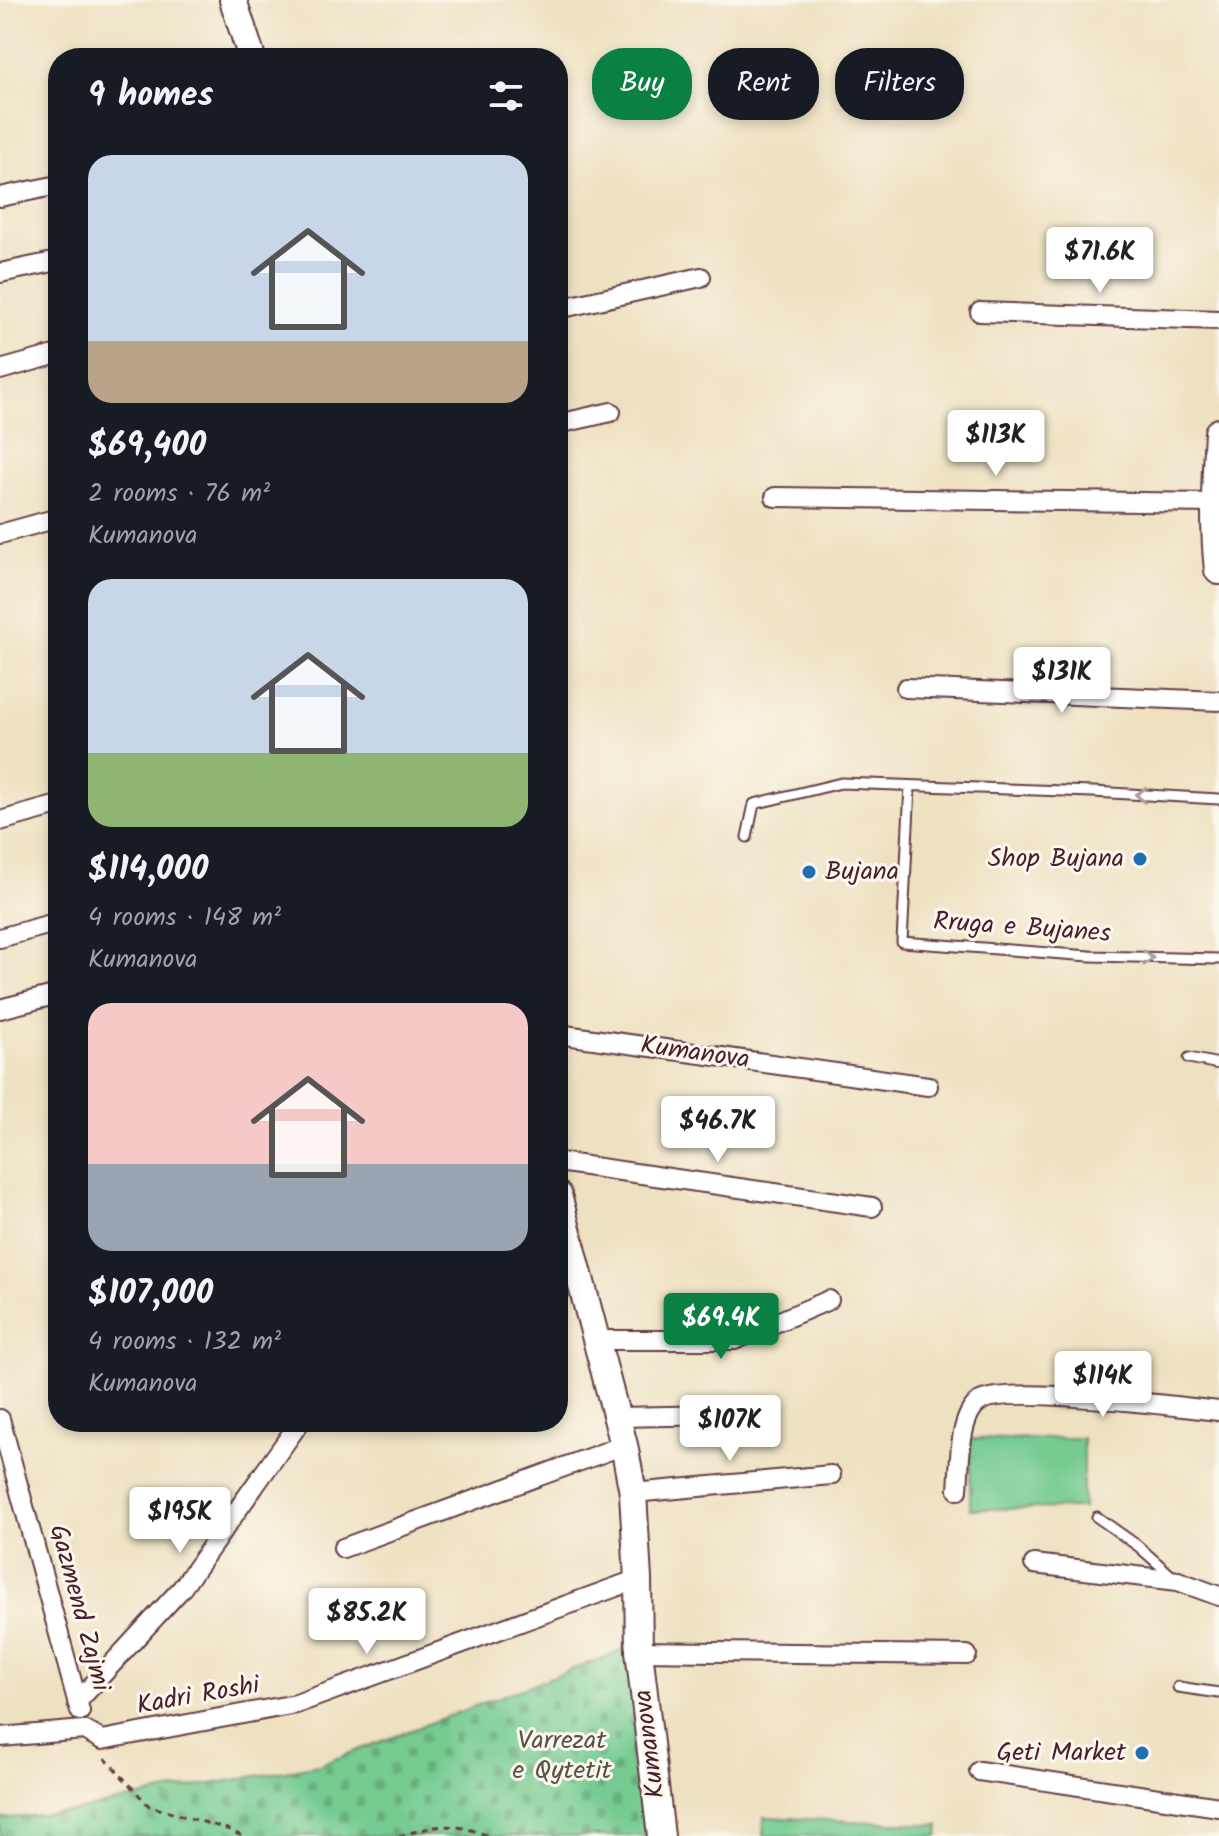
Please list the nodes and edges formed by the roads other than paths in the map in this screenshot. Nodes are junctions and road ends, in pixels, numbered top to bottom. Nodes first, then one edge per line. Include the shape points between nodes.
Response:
1 (233, 0) edge
2 (249, 48) edge
3 (48, 187) edge
4 (0, 197) edge
5 (48, 263) edge
6 (0, 273) edge
7 (701, 277) dead end
8 (568, 307) edge
9 (980, 312) dead end
10 (1219, 320) edge
11 (48, 357) edge
12 (0, 370) edge
13 (611, 412) dead end
14 (568, 422) edge
15 (1219, 433) edge
16 (775, 497) dead end
17 (1215, 503) junction
18 (48, 521) edge
19 (0, 534) edge
20 (1219, 570) edge
21 (906, 688) dead end
22 (1219, 701) edge
23 (910, 787) junction
24 (1219, 799) edge
25 (48, 808) edge
26 (0, 821) edge
27 (747, 837) dead end
28 (48, 925) edge
29 (0, 938) edge
30 (1219, 959) edge
31 (48, 997) edge
32 (0, 1009) edge
33 (568, 1035) edge
34 (1189, 1058) dead end
35 (1219, 1064) edge
36 (928, 1086) dead end
37 (568, 1163) edge
38 (872, 1207) dead end
39 (568, 1232) edge
40 (829, 1300) dead end
41 (597, 1340) junction
42 (1219, 1411) edge
43 (722, 1415) dead end
44 (616, 1417) junction
45 (1, 1425) edge
46 (293, 1432) edge
47 (624, 1445) junction
48 (831, 1475) dead end
49 (958, 1490) dead end
50 (633, 1493) junction
51 (1097, 1517) dead end
52 (343, 1548) dead end
53 (1034, 1564) dead end
54 (638, 1579) junction
55 (1178, 1581) junction
56 (1219, 1596) edge
57 (639, 1651) junction
58 (967, 1655) dead end
59 (1178, 1687) dead end
60 (1219, 1693) edge
61 (77, 1702) junction
62 (84, 1730) junction
63 (0, 1737) edge
64 (979, 1771) dead end
65 (1219, 1807) edge
66 (661, 1836) edge

1 - 2 main road
3 - 4 street
5 - 6 street
7 - 8 street
9 - 10 street
11 - 12 street
13 - 14 street
15 - 17 main road
16 - 17 street
17 - 20 main road
18 - 19 street
21 - 22 street
24 -> 23 lane
23 - 27 lane via 841,783 754,804
23 -> 30 lane, Rruga e Bujanes via 902,942
25 - 26 street
28 - 29 street
31 - 32 street
33 - 36 street, Kumanova
34 - 35 lane
37 - 38 street
39 - 41 main road, Kumanova
40 - 41 street via 735,1340
41 - 44 main road, Kumanova
42 - 49 street via 1101,1398 987,1398 971,1411 963,1431
43 - 44 street
44 - 47 main road, Kumanova
45 - 61 street, Gazmend Zajmi
46 - 61 street via 182,1588
47 - 50 main road, Kumanova
47 - 52 street
48 - 50 street
50 - 54 main road, Kumanova
51 - 55 lane
53 - 55 street
54 - 57 main road, Kumanova
54 - 62 street, Kadri Roshi via 296,1704 102,1740
55 - 56 street
57 - 58 street, Kumanova
57 - 66 main road, Kumanova
59 - 60 lane
61 - 62 street, Gazmend Zajmi
62 - 63 street, Gazmend Zajmi
64 - 65 street

